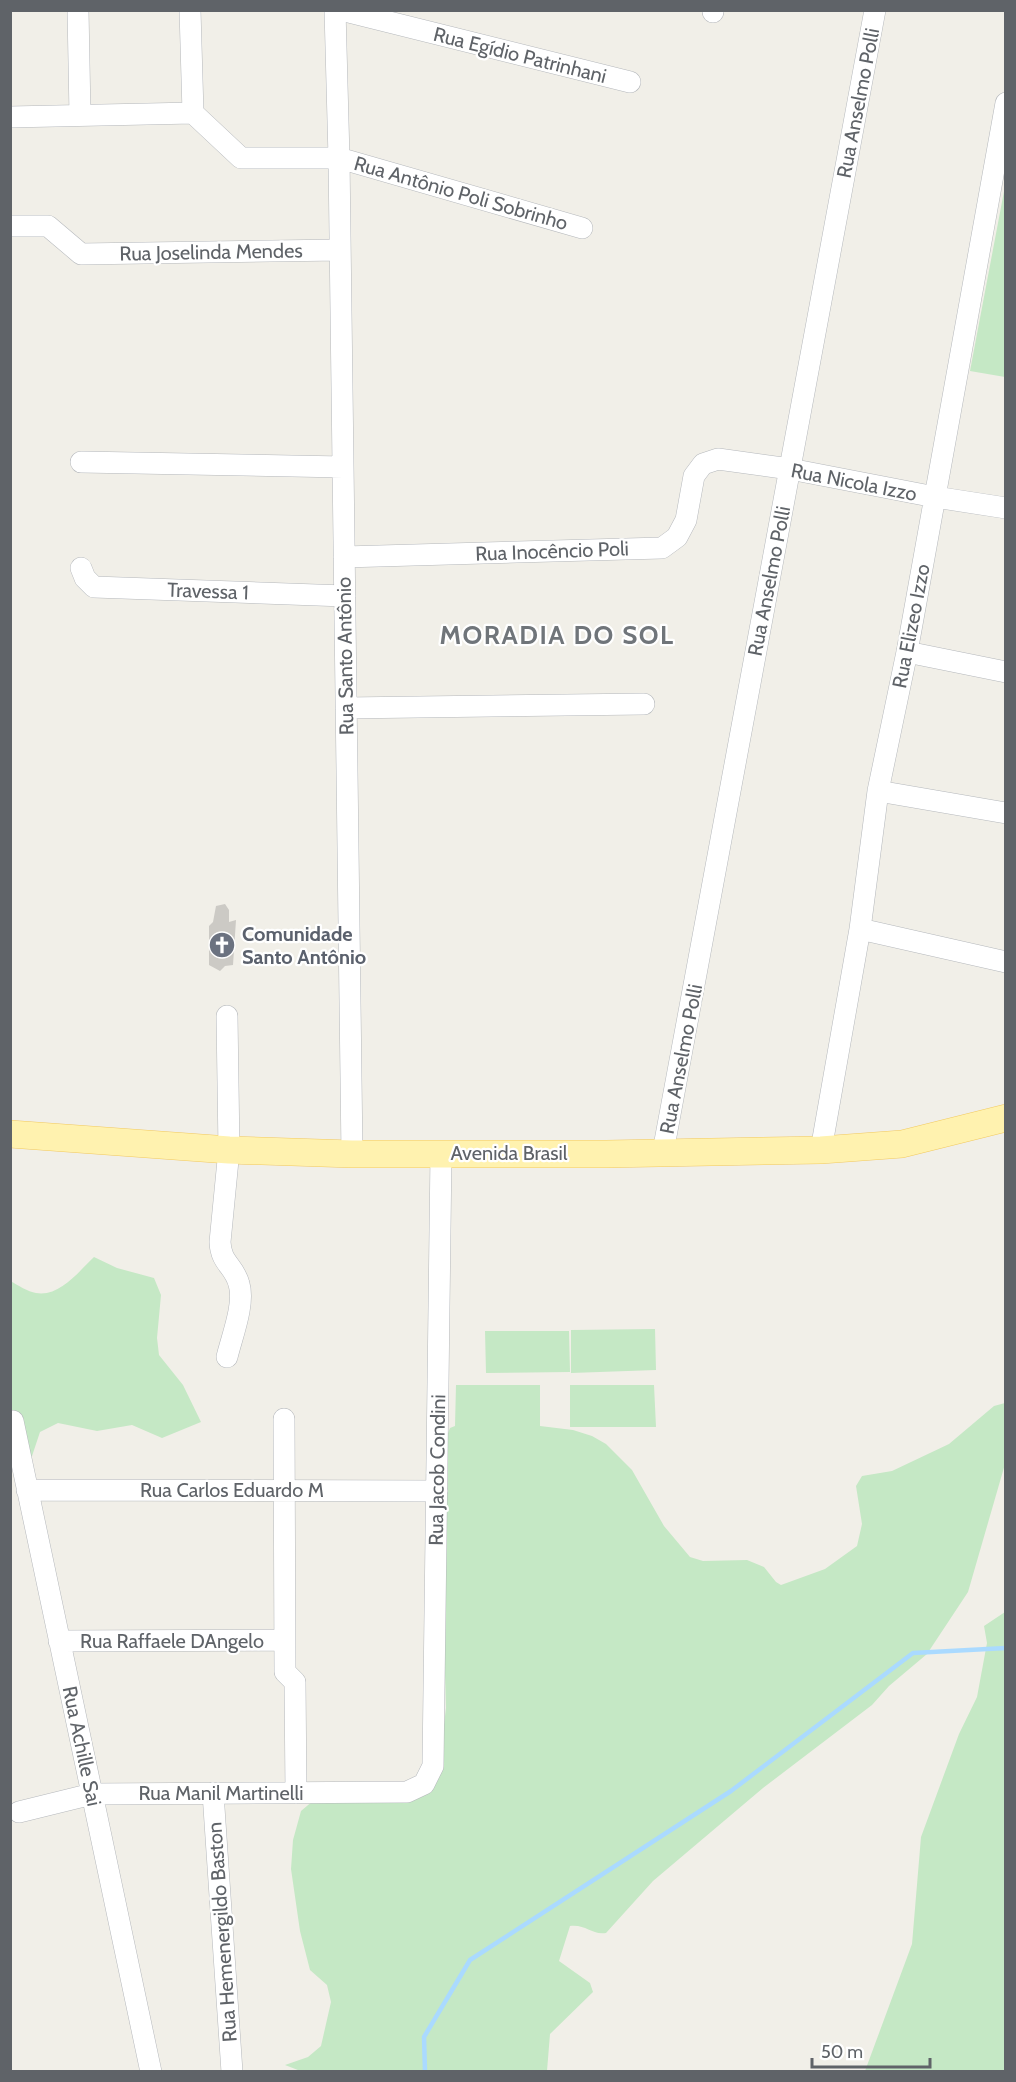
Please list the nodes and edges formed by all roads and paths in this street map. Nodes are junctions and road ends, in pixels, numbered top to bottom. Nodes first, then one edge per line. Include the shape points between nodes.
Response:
1 (78, 10) edge
2 (190, 10) edge
3 (335, 10) edge
4 (341, 10) edge
5 (875, 10) edge
6 (630, 82) dead end
7 (1005, 103) edge
8 (193, 113) junction
9 (80, 115) junction
10 (10, 117) edge
11 (339, 158) junction
12 (10, 226) edge
13 (582, 228) dead end
14 (340, 250) junction
15 (81, 462) dead end
16 (703, 464) joint
17 (343, 467) junction
18 (790, 469) junction
19 (935, 497) junction
20 (1005, 508) edge
21 (344, 556) junction
22 (81, 568) dead end
23 (345, 596) junction
24 (907, 652) junction
25 (1005, 672) edge
26 (644, 704) dead end
27 (346, 708) junction
28 (878, 791) junction
29 (1005, 813) edge
30 (860, 929) junction
31 (1005, 962) edge
32 (227, 1016) dead end
33 (1005, 1118) edge
34 (10, 1134) edge
35 (229, 1150) junction
36 (821, 1150) junction
37 (663, 1152) junction
38 (352, 1154) junction
39 (441, 1154) junction
40 (227, 1356) dead end
41 (284, 1419) dead end
42 (13, 1421) dead end
43 (27, 1490) junction
44 (284, 1491) junction
45 (437, 1491) junction
46 (59, 1641) junction
47 (285, 1641) junction
48 (424, 1784) joint
49 (213, 1793) junction
50 (296, 1793) junction
51 (92, 1794) junction
52 (19, 1812) dead end
53 (151, 2072) edge
54 (232, 2072) edge

1 - 9 street
2 - 8 street
3 - 11 street, Rua Santo Antônio
4 - 6 street, Rua Egídio Patrinhani
5 - 18 street, Rua Anselmo Polli
7 - 19 street, Rua Elizeo Izzo
8 - 9 street
8 - 11 street, Rua Antônio Poli Sobrinho via 241,158
9 - 10 street
11 - 13 street, Rua Antônio Poli Sobrinho
11 - 14 street, Rua Santo Antônio
12 - 14 street, Rua Joselinda Mendes via 48,226 81,254
14 - 17 street, Rua Santo Antônio
15 - 17 street
16 - 18 street, Rua Nicola Izzo via 718,459
16 - 21 street, Rua Inocêncio Poli via 693,476 686,520 677,537 662,548
17 - 21 street, Rua Santo Antônio
18 - 19 street, Rua Nicola Izzo
18 - 37 street, Rua Anselmo Polli
19 - 20 street, Rua Nicola Izzo
19 - 24 street, Rua Elizeo Izzo
21 - 23 street, Rua Santo Antônio
22 - 23 street, Travessa 1 via 94,586
23 - 27 street, Rua Santo Antônio
24 - 25 street
24 - 28 street, Rua Elizeo Izzo
26 - 27 street
27 - 38 street, Rua Santo Antônio
28 - 29 street
28 - 30 street, Rua Elizeo Izzo
30 - 31 street
30 - 36 street, Rua Elizeo Izzo
32 - 35 street
33 - 36 main road, Avenida Brasil via 902,1144
34 - 35 main road, Avenida Brasil
35 - 38 main road, Avenida Brasil
35 - 40 street via 220,1254 239,1283 241,1300
36 - 37 main road, Avenida Brasil
37 - 39 main road, Avenida Brasil
38 - 39 main road, Avenida Brasil
39 - 45 street, Rua Jacob Condini
41 - 44 street
42 - 43 street, Rua Achille Sai
43 - 44 street, Rua Carlos Eduardo M
43 - 46 street, Rua Achille Sai
44 - 45 street, Rua Carlos Eduardo M
44 - 47 street
45 - 48 street, Rua Jacob Condini via 434,1766
46 - 47 street, Rua Raffaele DAngelo
46 - 51 street, Rua Achille Sai
47 - 50 street via 285,1672 295,1682
48 - 50 street, Rua Manil Martinelli via 407,1792
49 - 50 street, Rua Manil Martinelli
49 - 51 street, Rua Manil Martinelli
49 - 54 street, Rua Hemenergildo Baston
51 - 52 street, Rua Manil Martinelli
51 - 53 street, Rua Achille Sai

